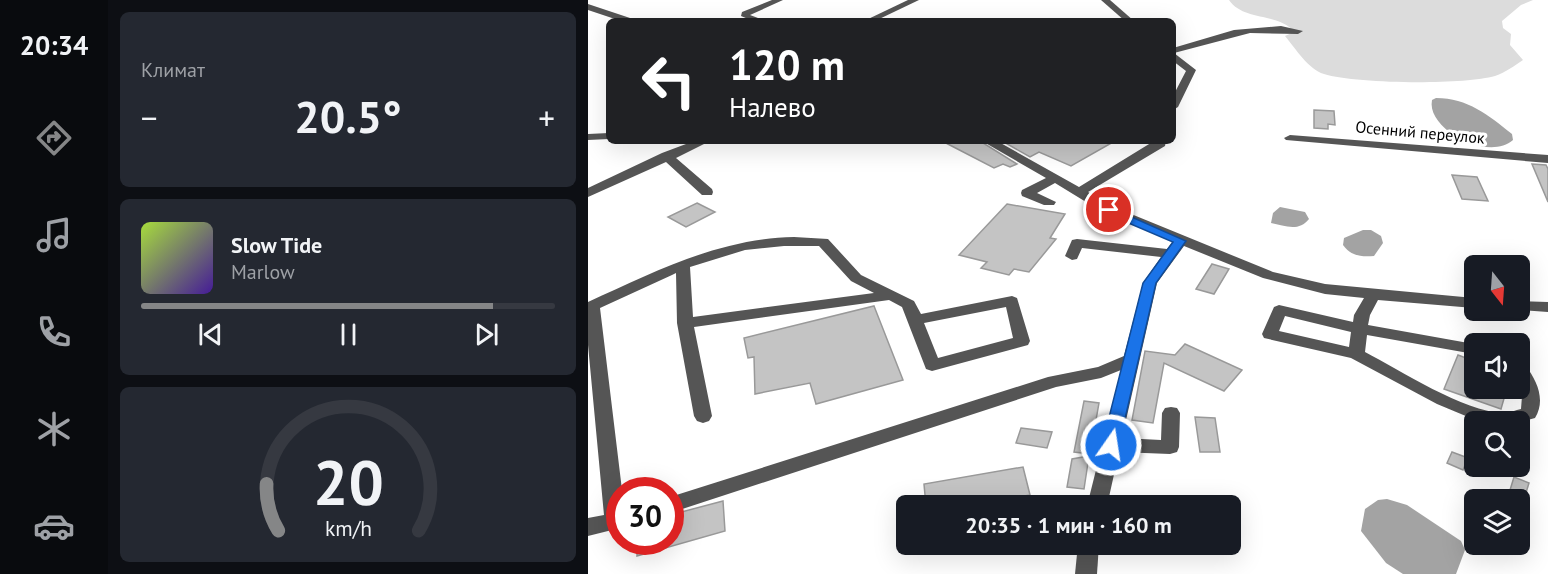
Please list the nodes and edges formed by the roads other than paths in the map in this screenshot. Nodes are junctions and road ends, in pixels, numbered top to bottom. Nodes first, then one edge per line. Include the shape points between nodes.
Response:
1 (779, 0) edge
2 (915, 0) edge
3 (1106, 0) edge
4 (588, 7) edge
5 (621, 18) edge
6 (752, 18) edge
7 (875, 18) edge
8 (1127, 18) edge
9 (1298, 31) dead end
10 (1176, 50) edge
11 (1176, 58) edge
12 (1176, 101) edge
13 (588, 136) edge
14 (606, 136) edge
15 (1290, 138) dead end
16 (696, 144) edge
17 (994, 144) edge
18 (1161, 144) edge
19 (666, 156) junction
20 (1548, 159) edge
21 (1056, 178) junction
22 (707, 192) dead end
23 (1080, 192) junction
24 (588, 193) edge
25 (1049, 202) dead end
26 (1175, 248) junction
27 (1071, 256) dead end
28 (683, 266) junction
29 (891, 295) junction
30 (1373, 295) junction
31 (1464, 302) edge
32 (1530, 306) edge
33 (1548, 307) edge
34 (916, 320) junction
35 (685, 323) junction
36 (1360, 329) junction
37 (1464, 347) edge
38 (1356, 354) junction
39 (1130, 360) junction
40 (1530, 385) edge
41 (1172, 413) dead end
42 (703, 416) dead end
43 (1111, 445) junction
44 (612, 477) edge
45 (1100, 495) edge
46 (684, 500) edge
47 (606, 523) edge
48 (588, 527) edge
49 (1088, 555) edge
50 (1086, 574) edge

1 - 6 street via 745,14
2 - 7 street
3 - 8 street
4 - 5 street
9 - 10 street via 1276,27 1248,29
11 - 12 street via 1191,70
13 - 14 street
15 - 20 street, Осенний переулок
16 - 19 street
17 - 21 street
18 - 23 street
19 - 22 street
19 - 24 street
21 - 23 street
21 - 25 street via 1027,193
23 - 26 street
26 - 27 street via 1077,243
26 - 30 street via 1325,290
26 - 39 street via 1150,283
28 - 29 street via 746,245 823,242 856,278
28 - 35 street
28 - 44 street via 592,306
29 - 34 street via 909,304
29 - 35 street
30 - 31 street
30 - 36 street via 1362,315
32 - 33 street
34 - 34 street via 932,365 1022,341 1012,301
35 - 42 street
36 - 37 street
36 - 38 street
36 - 38 street via 1279,309 1270,334
38 - 40 street via 1473,413 1504,420 1529,413 1533,400
39 - 43 street
39 - 46 street
41 - 43 street via 1170,447
43 - 45 street
47 - 48 street
49 - 50 street

